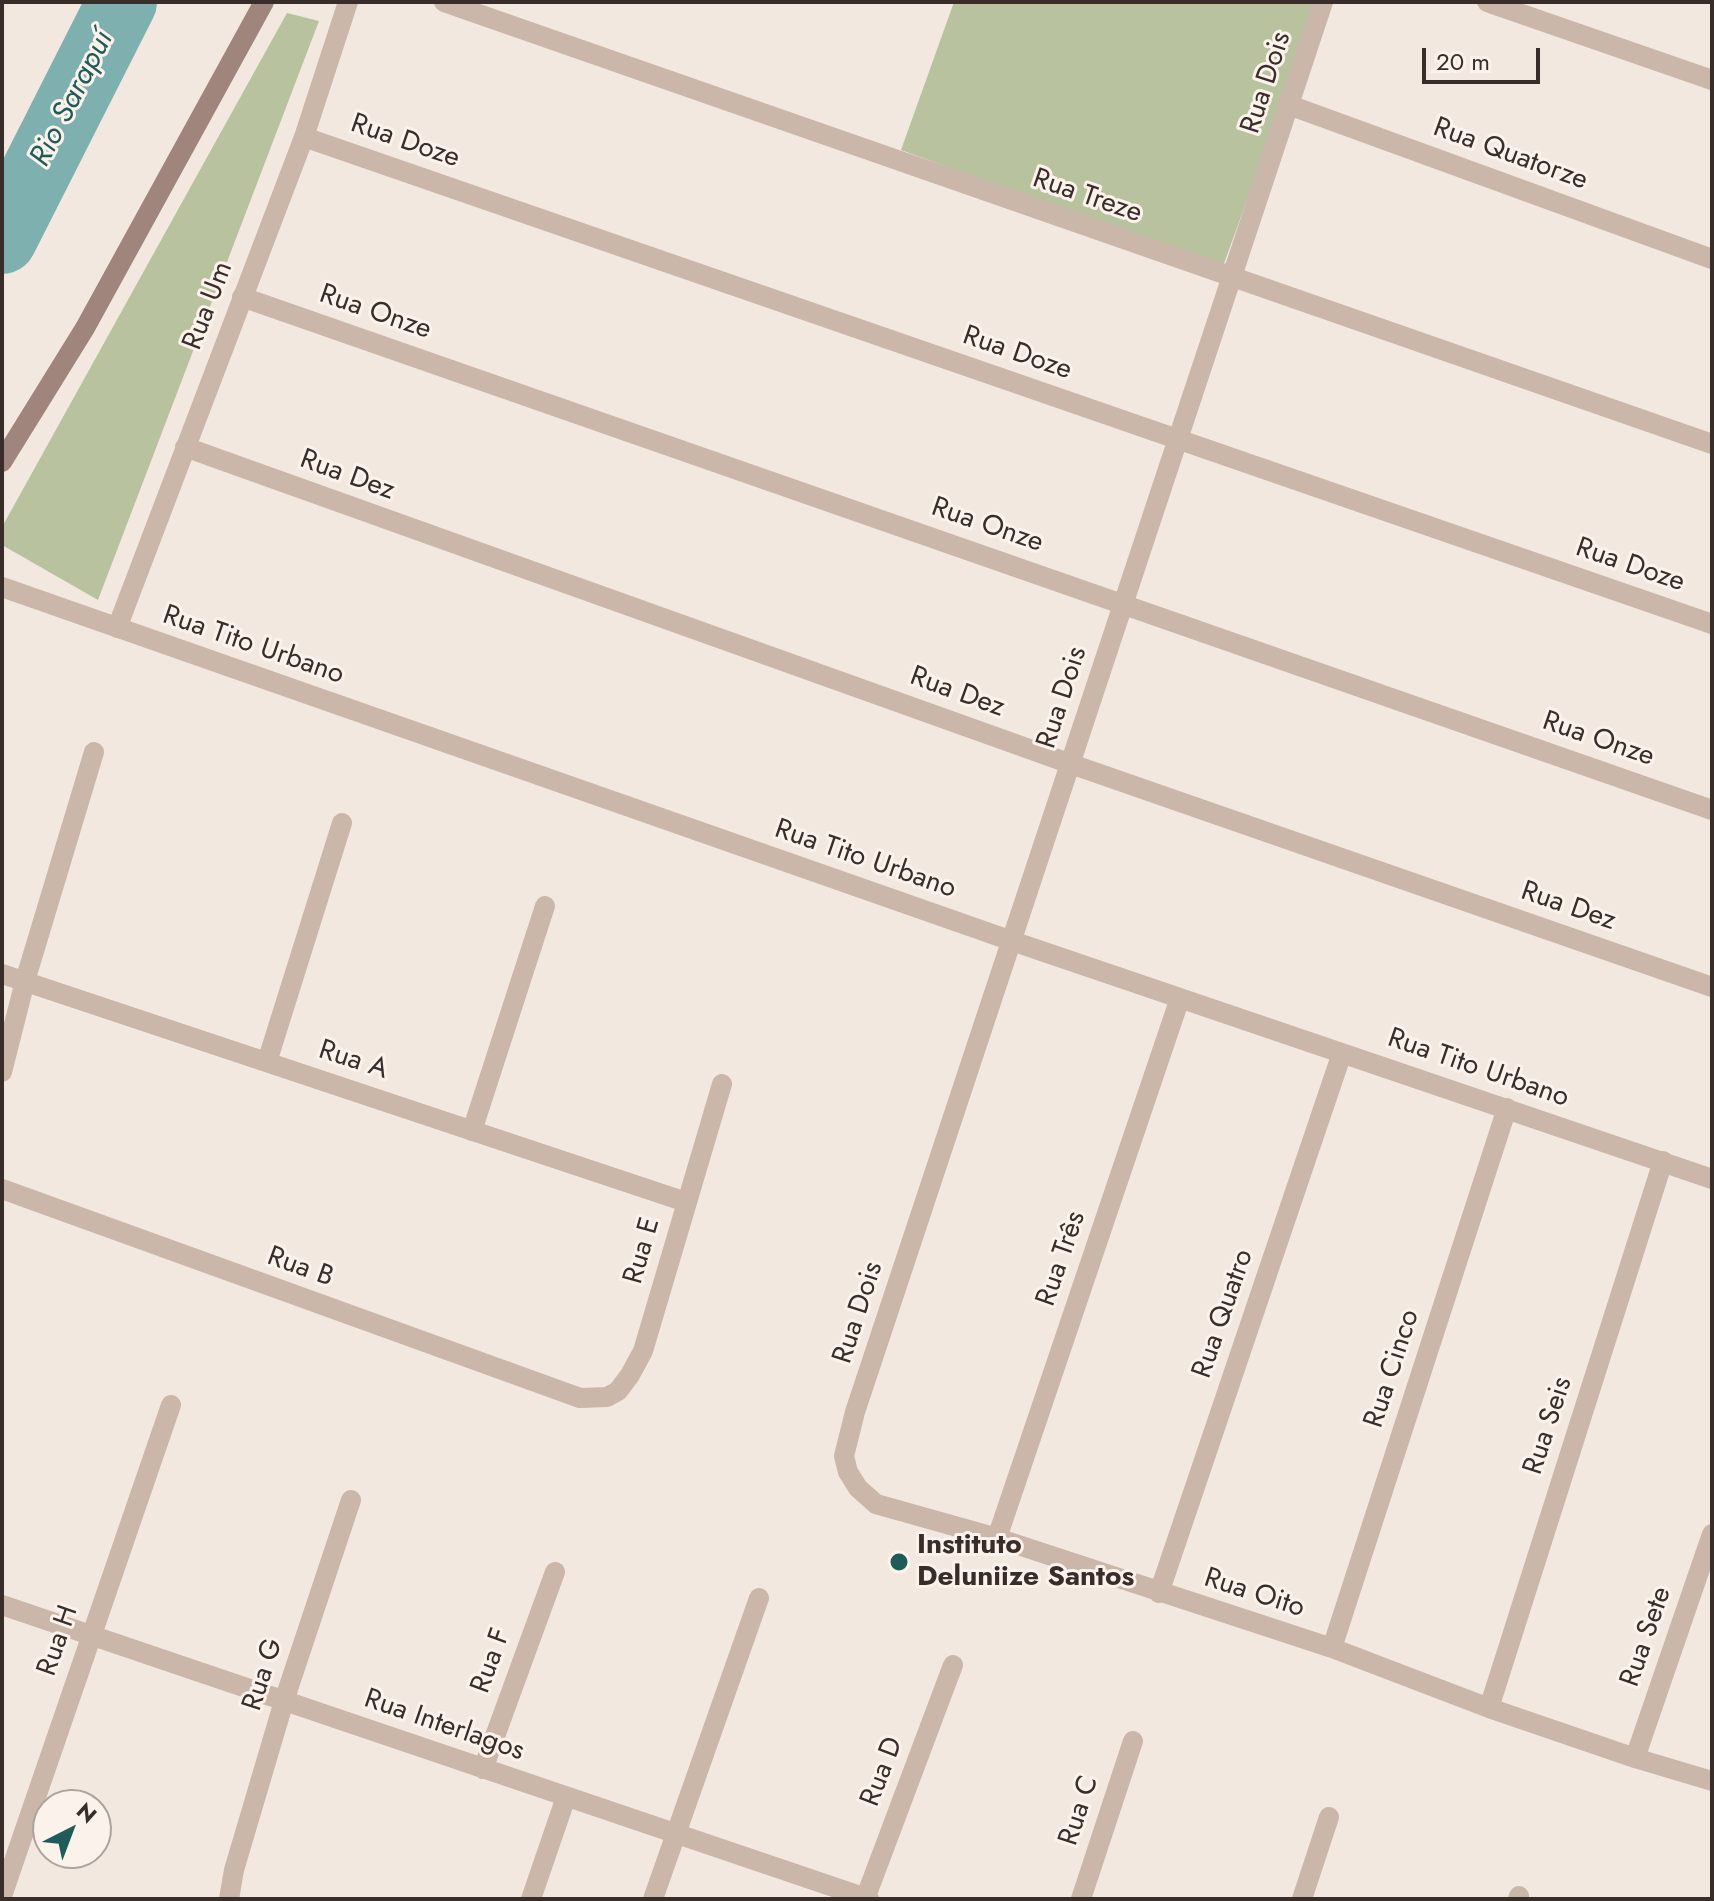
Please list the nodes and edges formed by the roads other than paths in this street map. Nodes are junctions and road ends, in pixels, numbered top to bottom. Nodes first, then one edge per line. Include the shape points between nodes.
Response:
1 (264, 2) edge
2 (348, 2) edge
3 (444, 2) edge
4 (1323, 2) edge
5 (1487, 2) edge
6 (1712, 80) edge
7 (1289, 105) junction
8 (304, 137) junction
9 (1712, 259) edge
10 (1232, 278) junction
11 (242, 297) junction
12 (1178, 440) junction
13 (1712, 444) edge
14 (185, 447) junction
15 (2, 462) edge
16 (2, 587) edge
17 (1124, 603) junction
18 (1712, 624) edge
19 (117, 628) junction
20 (94, 752) dead end
21 (1071, 764) junction
22 (1712, 810) edge
23 (342, 823) dead end
24 (545, 906) dead end
25 (1012, 941) junction
26 (2, 974) edge
27 (25, 981) junction
28 (1712, 987) edge
29 (1180, 998) junction
30 (1342, 1053) junction
31 (267, 1062) junction
32 (2, 1072) edge
33 (722, 1084) dead end
34 (1507, 1108) junction
35 (472, 1131) junction
36 (1663, 1161) junction
37 (1712, 1179) edge
38 (2, 1189) edge
39 (686, 1202) junction
40 (580, 1398) joint
41 (171, 1405) dead end
42 (855, 1412) joint
43 (351, 1500) dead end
44 (1712, 1534) edge
45 (997, 1538) junction
46 (555, 1572) dead end
47 (1159, 1593) junction
48 (759, 1598) dead end
49 (2, 1605) edge
50 (90, 1635) junction
51 (1332, 1648) junction
52 (953, 1665) dead end
53 (284, 1701) junction
54 (1489, 1708) junction
55 (1133, 1741) dead end
56 (1635, 1758) junction
57 (483, 1769) junction
58 (1712, 1781) edge
59 (566, 1797) junction
60 (1329, 1817) dead end
61 (674, 1834) junction
62 (2, 1896) edge
63 (229, 1899) edge
64 (531, 1899) edge
65 (653, 1899) edge
66 (866, 1899) edge
67 (1081, 1899) edge
68 (1302, 1899) edge

1 - 15 street via 85,328
2 - 8 street, Rua Um
3 - 10 street, Rua Treze
4 - 7 street, Rua Dois
5 - 6 street
7 - 9 street, Rua Quatorze
7 - 10 street, Rua Dois
8 - 11 street, Rua Um
8 - 12 street, Rua Doze
10 - 12 street, Rua Dois
10 - 13 street, Rua Treze
11 - 14 street, Rua Um
11 - 17 street, Rua Onze
12 - 17 street, Rua Dois
12 - 18 street, Rua Doze
14 - 19 street, Rua Um
14 - 21 street, Rua Dez
16 - 19 street, Rua Tito Urbano
17 - 21 street, Rua Dois
17 - 22 street, Rua Onze
19 - 25 street, Rua Tito Urbano
20 - 27 street
21 - 25 street, Rua Dois
21 - 28 street, Rua Dez
23 - 31 street
24 - 35 street
25 - 29 street, Rua Tito Urbano
25 - 42 street, Rua Dois
26 - 27 street, Rua A
27 - 31 street, Rua A
27 - 32 street
29 - 30 street, Rua Tito Urbano
29 - 45 street, Rua Três
30 - 34 street, Rua Tito Urbano
30 - 47 street, Rua Quatro
31 - 35 street, Rua A
33 - 39 street, Rua E
34 - 36 street, Rua Tito Urbano
34 - 51 street, Rua Cinco
35 - 39 street, Rua A
36 - 37 street, Rua Tito Urbano
36 - 54 street, Rua Seis
38 - 40 street, Rua B
39 - 40 street, Rua E via 637,1363 618,1391
41 - 50 street, Rua H
42 - 45 street, Rua Oito via 844,1456 858,1488 876,1504
43 - 53 street, Rua G
44 - 56 street, Rua Sete
45 - 47 street, Rua Oito
46 - 57 street, Rua F
47 - 51 street, Rua Oito
48 - 61 street
49 - 50 street, Rua Interlagos
50 - 53 street, Rua Interlagos
50 - 62 street, Rua H
51 - 54 street, Rua Oito
52 - 66 street, Rua D
53 - 57 street, Rua Interlagos
53 - 63 street, Rua G
54 - 56 street, Rua Oito
55 - 67 street, Rua C
56 - 58 street, Rua Oito
57 - 59 street, Rua Interlagos
59 - 61 street, Rua Interlagos
59 - 64 street
60 - 68 street
61 - 65 street
61 - 66 street, Rua Interlagos

